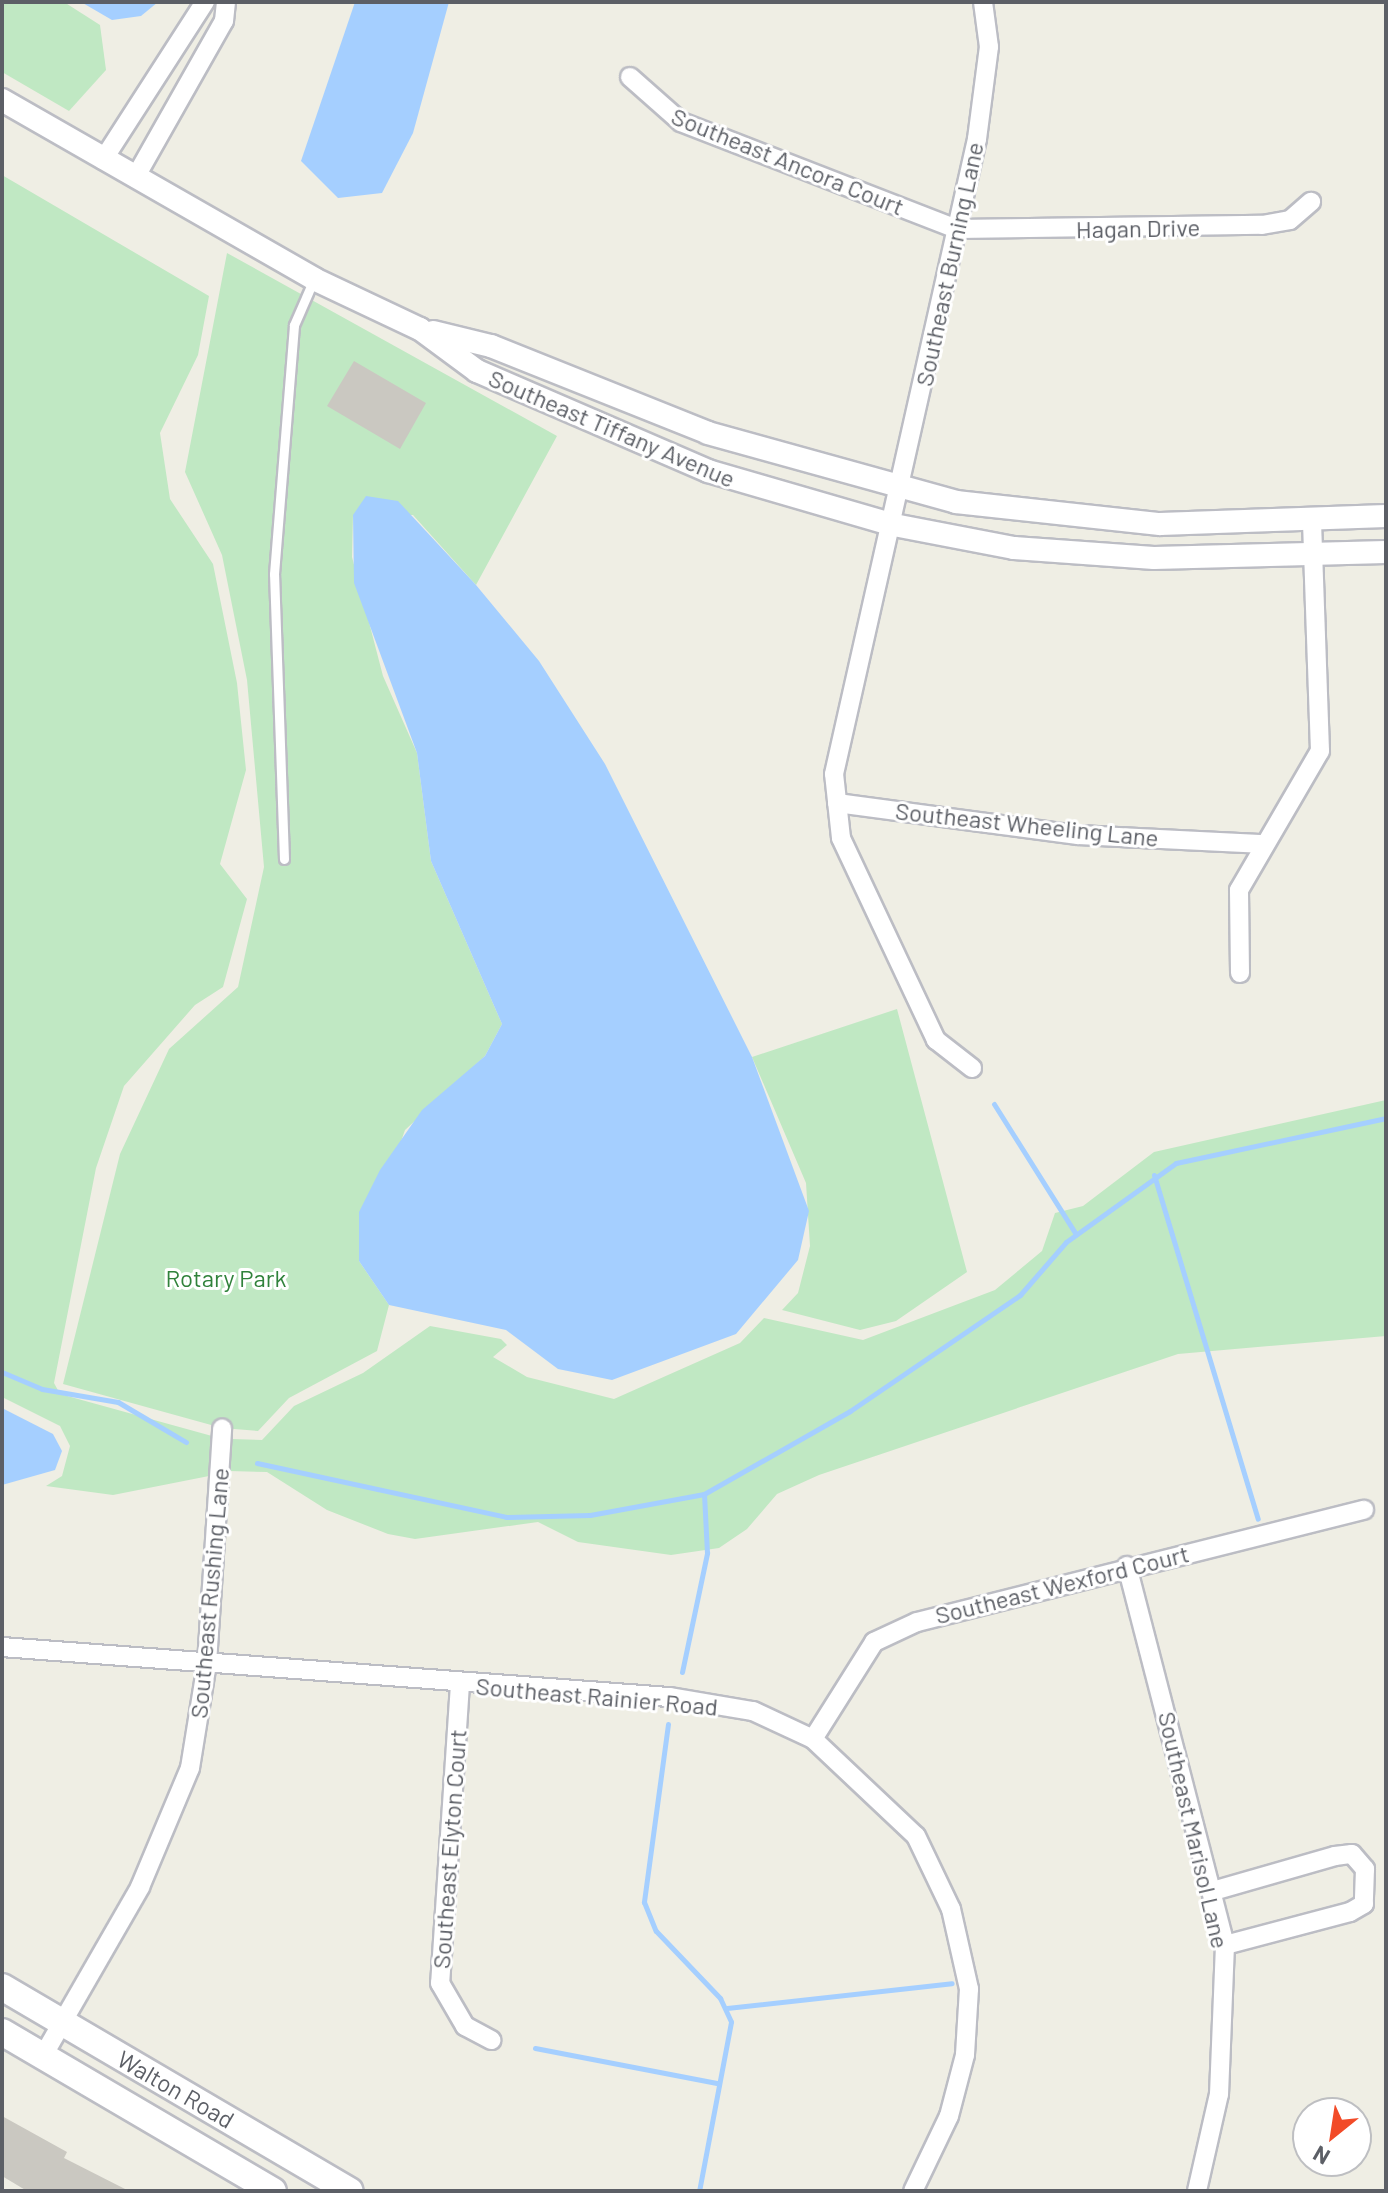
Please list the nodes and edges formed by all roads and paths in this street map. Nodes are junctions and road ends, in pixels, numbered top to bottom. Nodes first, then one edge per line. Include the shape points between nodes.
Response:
1 (205, 2) edge
2 (226, 2) edge
3 (983, 2) edge
4 (165, 62) junction
5 (630, 77) dead end
6 (192, 78) junction
7 (2, 100) edge
8 (103, 160) junction
9 (135, 178) junction
10 (1311, 202) dead end
11 (957, 229) junction
12 (314, 279) junction
13 (420, 329) junction
14 (899, 490) junction
15 (1386, 516) edge
16 (1312, 523) junction
17 (894, 525) junction
18 (1386, 552) edge
19 (1312, 558) junction
20 (837, 803) junction
21 (1265, 844) junction
22 (284, 859) dead end
23 (1240, 973) dead end
24 (972, 1068) dead end
25 (222, 1428) dead end
26 (1364, 1510) dead end
27 (1127, 1566) junction
28 (2, 1647) edge
29 (207, 1663) junction
30 (460, 1684) junction
31 (813, 1739) junction
32 (1213, 1891) junction
33 (1225, 1945) junction
34 (2, 1987) edge
35 (62, 2023) junction
36 (2, 2032) edge
37 (491, 2040) dead end
38 (43, 2056) junction
39 (273, 2191) edge
40 (350, 2191) edge
41 (913, 2191) edge
42 (1197, 2191) edge

1 - 4 street
2 - 6 street via 224,21
3 - 11 street, Southeast Burning Lane via 989,47
4 - 6 street
4 - 8 street
5 - 11 street, Southeast Ancora Court via 681,122
6 - 9 street
7 - 8 street, Southeast Tiffany Avenue
8 - 9 street, Southeast Tiffany Avenue
9 - 12 street, Southeast Tiffany Avenue
10 - 11 street, Hagan Drive via 1290,220 1262,225
11 - 14 street, Southeast Burning Lane
12 - 13 street, Southeast Tiffany Avenue
12 - 22 lane via 294,325 274,574
13 - 14 street, Southeast Tiffany Avenue via 491,346 708,433
13 - 17 street, Southeast Tiffany Avenue via 477,371 694,466
14 - 16 street, Southeast Tiffany Avenue via 1160,524
14 - 17 street, Southeast Burning Lane
15 - 16 street, Southeast Tiffany Avenue
16 - 19 street
17 - 19 street, Southeast Tiffany Avenue via 1014,548 1154,558
17 - 20 street, Southeast Burning Lane via 834,774
18 - 19 street, Southeast Tiffany Avenue
19 - 21 street via 1320,751
20 - 21 street, Southeast Wheeling Lane via 1078,835
20 - 24 street, Southeast Burning Lane via 841,838 936,1040
21 - 23 street via 1239,890
25 - 29 street, Southeast Rushing Lane
26 - 27 street, Southeast Wexford Court
27 - 31 street, Southeast Wexford Court via 874,1642
27 - 32 street, Southeast Marisol Lane
28 - 29 street, Southeast Rainier Road
29 - 30 street, Southeast Rainier Road
29 - 35 street, Southeast Rushing Lane via 200,1725 175,1807 127,1912
30 - 31 street, Southeast Rainier Road via 669,1697 753,1711
30 - 37 street, Southeast Elyton Court via 440,1983 465,2026
31 - 41 street, Southeast Rainier Road via 916,1836 954,1923 969,1989 965,2055 949,2116
32 - 33 street, Southeast Marisol Lane
32 - 33 street via 1352,1854 1369,1885 1364,1904 1350,1912
33 - 42 street, Southeast Marisol Lane via 1219,2094
34 - 35 main road, Walton Road
35 - 38 street, Southeast Rushing Lane
35 - 40 main road, Walton Road
36 - 38 main road, Walton Road
38 - 39 main road, Walton Road

